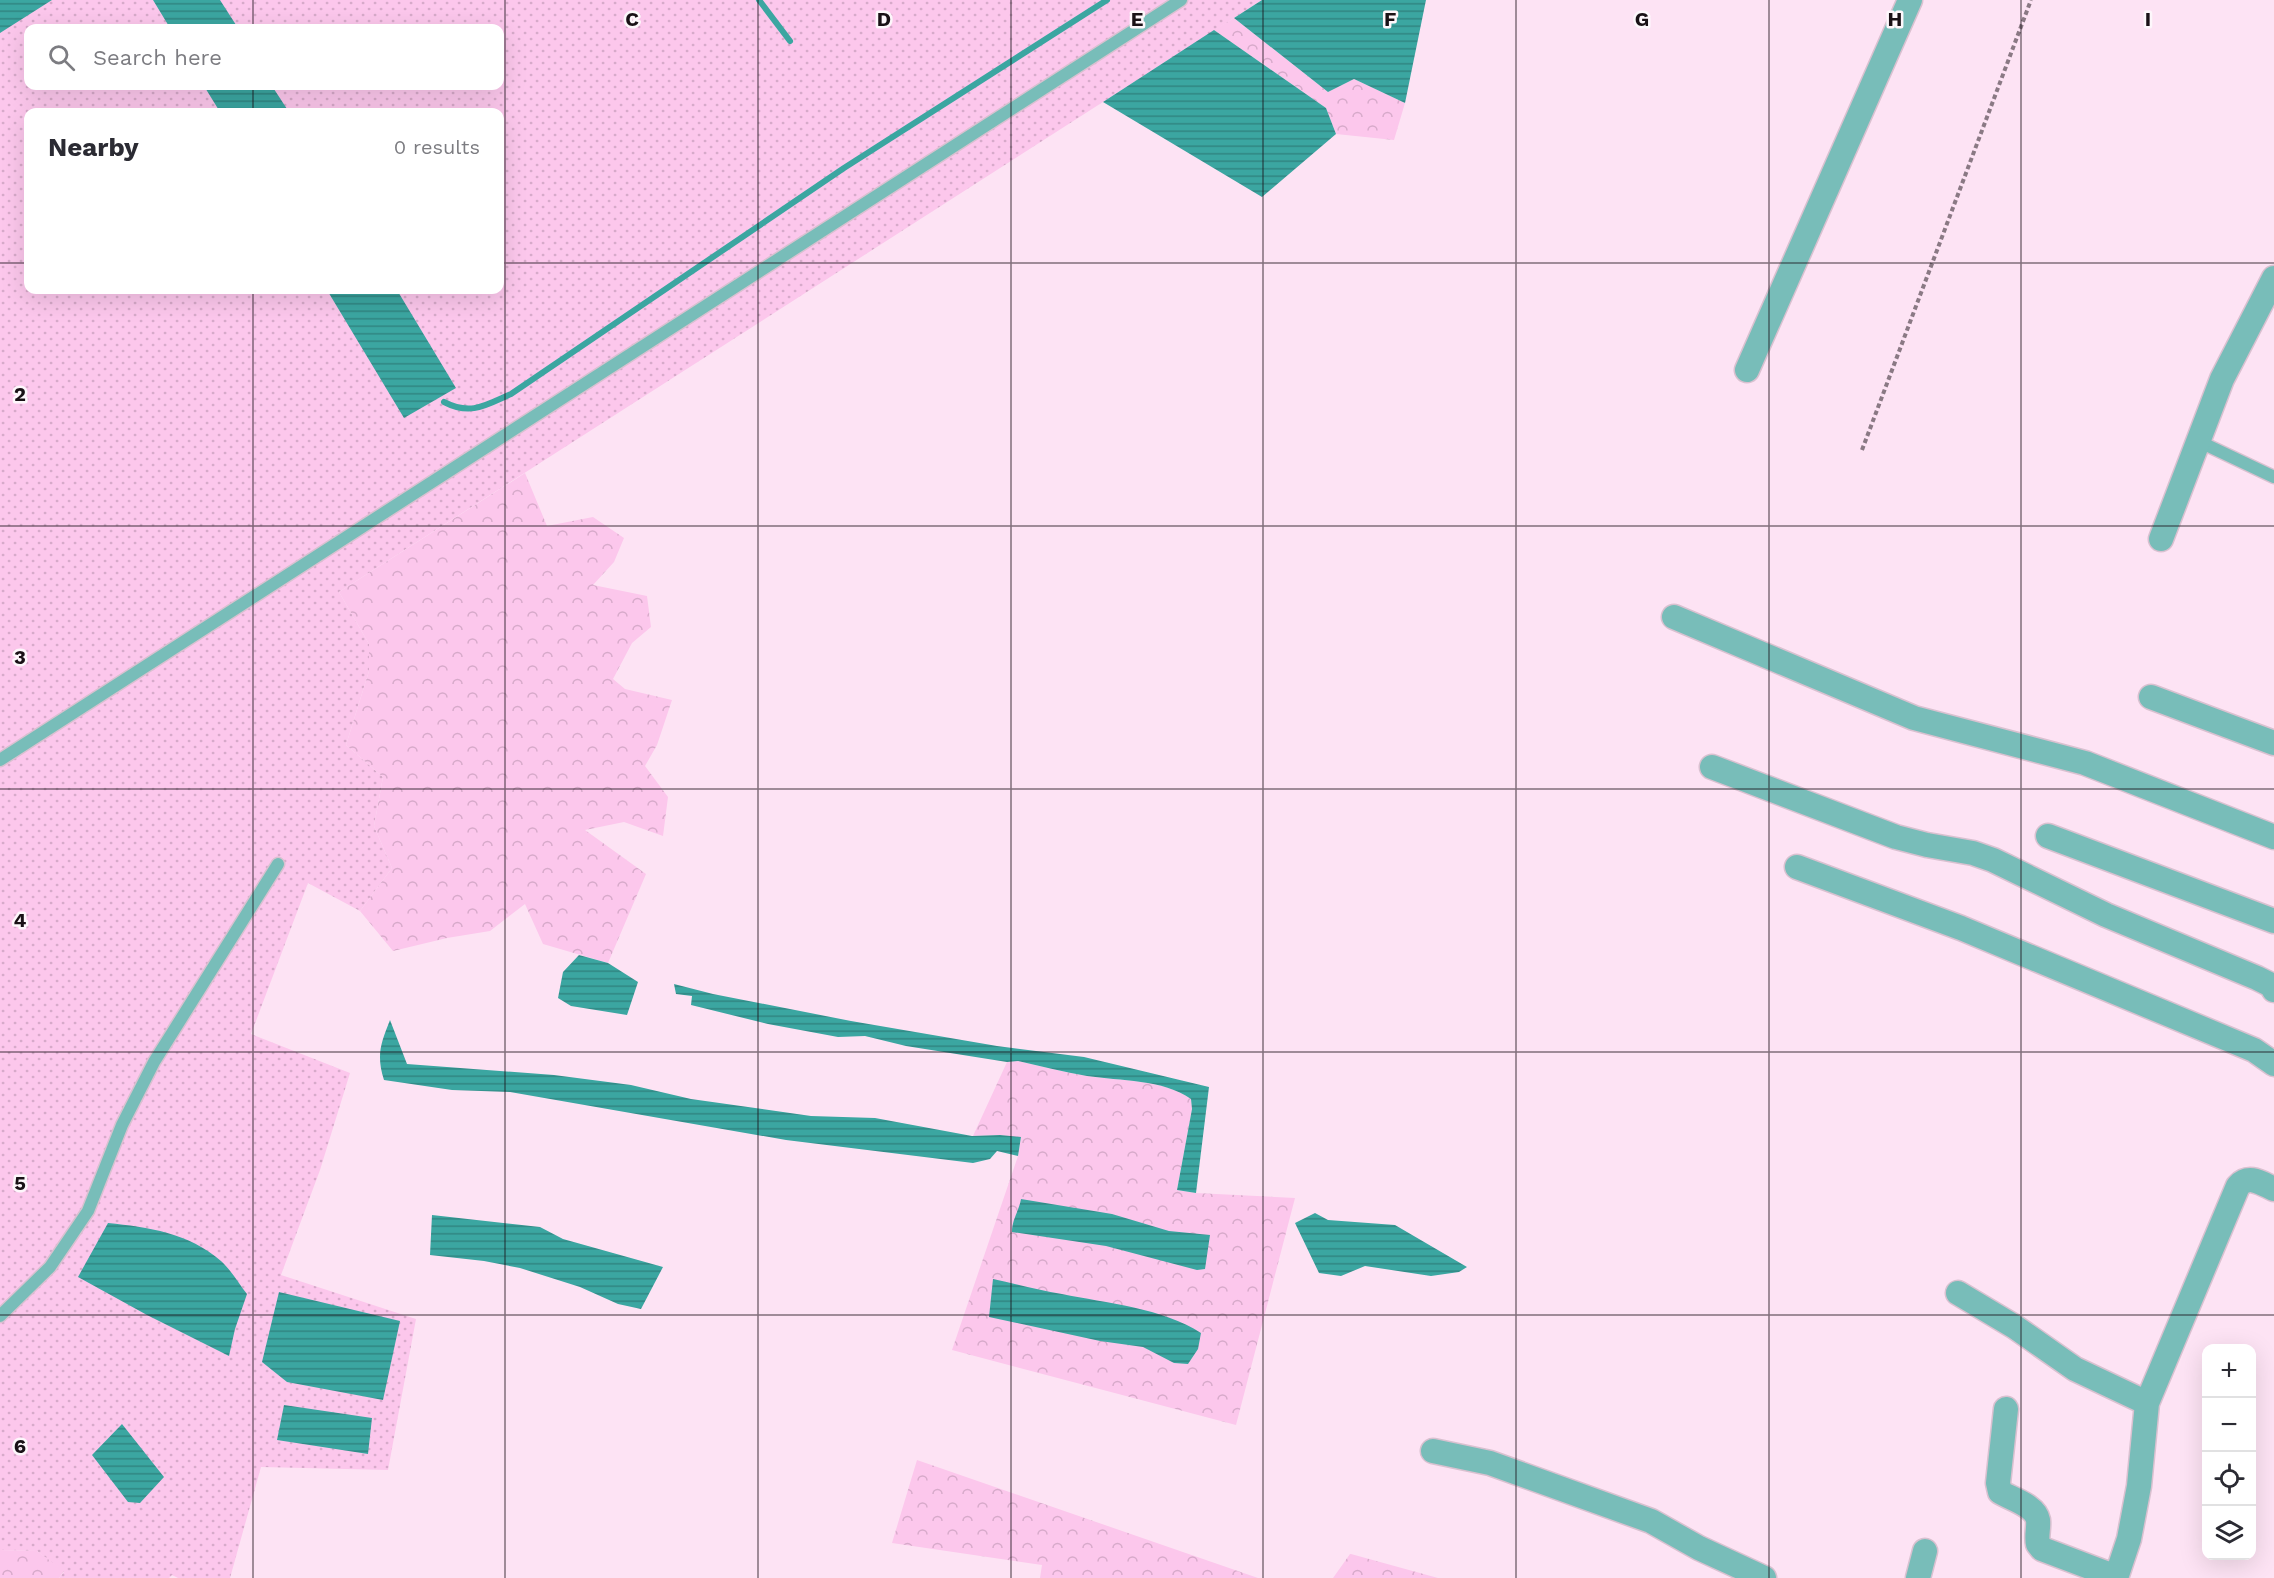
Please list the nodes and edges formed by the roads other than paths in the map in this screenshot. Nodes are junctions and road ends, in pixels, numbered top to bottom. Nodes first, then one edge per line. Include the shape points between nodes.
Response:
1 (1181, 0) edge
2 (1910, 0) edge
3 (2274, 278) edge
4 (1747, 370) dead end
5 (2198, 441) junction
6 (2274, 477) edge
7 (2161, 539) dead end
8 (1674, 616) dead end
9 (2151, 697) dead end
10 (2274, 743) edge
11 (0, 760) edge
12 (1712, 767) dead end
13 (2048, 836) dead end
14 (2274, 837) edge
15 (278, 864) dead end
16 (1797, 867) dead end
17 (2274, 921) edge
18 (2274, 990) edge
19 (2274, 1064) edge
20 (2274, 1189) edge
21 (1958, 1293) dead end
22 (0, 1316) edge
23 (2147, 1403) junction
24 (2006, 1409) dead end
25 (1434, 1451) dead end
26 (1925, 1551) dead end
27 (2116, 1577) edge
28 (1764, 1578) edge
29 (1918, 1578) edge

1 - 11 lane
2 - 4 street
3 - 5 street via 2222,379
5 - 6 lane
5 - 7 street
8 - 14 street via 1914,718 2085,763
9 - 10 street
12 - 18 street via 1896,837 1993,860 2106,915 2257,978
13 - 17 street
15 - 22 lane via 154,1062 122,1125 88,1211 50,1266
16 - 19 street via 1961,928 2254,1050
20 - 23 street via 2250,1179 2238,1186
21 - 23 street via 2075,1369
23 - 27 street via 2139,1486 2129,1539
24 - 27 street via 2000,1492 2030,1508 2038,1521 2038,1544 2042,1549
25 - 28 street via 1490,1463 1651,1521
26 - 29 street

